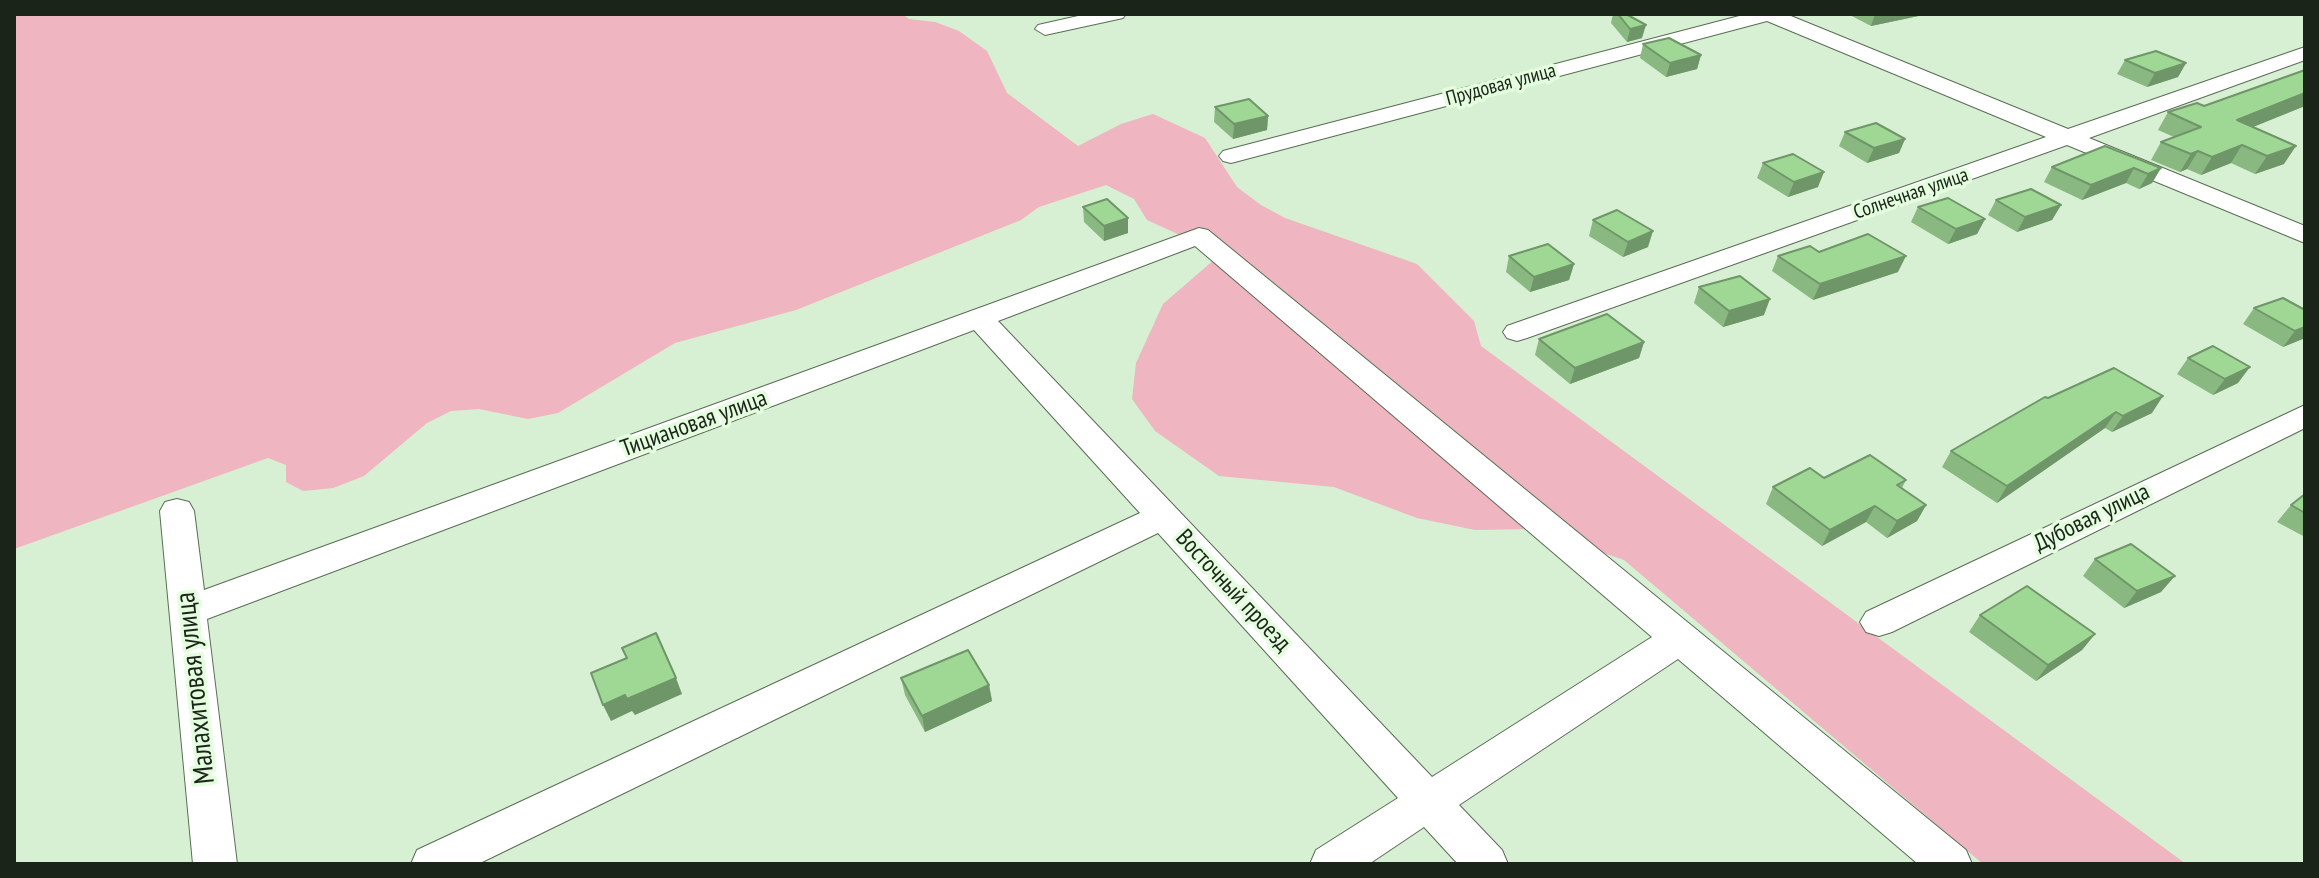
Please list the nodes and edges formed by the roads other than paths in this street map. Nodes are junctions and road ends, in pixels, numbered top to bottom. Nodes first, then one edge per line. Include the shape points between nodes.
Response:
1 (1116, 14) edge
2 (1769, 14) edge
3 (1045, 29) dead end
4 (2305, 53) edge
5 (2069, 138) junction
6 (1231, 156) dead end
7 (2305, 235) edge
8 (979, 318) junction
9 (1517, 332) dead end
10 (2305, 415) edge
11 (177, 511) dead end
12 (1163, 516) junction
13 (188, 611) junction
14 (1879, 622) dead end
15 (1681, 638) junction
16 (1428, 801) junction
17 (215, 864) edge
18 (433, 864) edge
19 (1332, 864) edge
20 (1486, 864) edge
21 (1950, 864) edge

1 - 3 street
2 - 5 street
2 - 6 street, Прудовая улица
4 - 5 street, Солнечная улица
5 - 7 street
5 - 9 street, Солнечная улица
8 - 12 street, Восточный проезд
8 - 13 street, Тициановая улица
8 - 15 street, Тициановая улица via 1199,236
10 - 14 street, Дубовая улица
11 - 13 street, Малахитовая улица
12 - 16 street, Восточный проезд
12 - 18 street
13 - 17 street, Малахитовая улица
15 - 16 street
15 - 21 street
16 - 19 street
16 - 20 street, Восточный проезд

